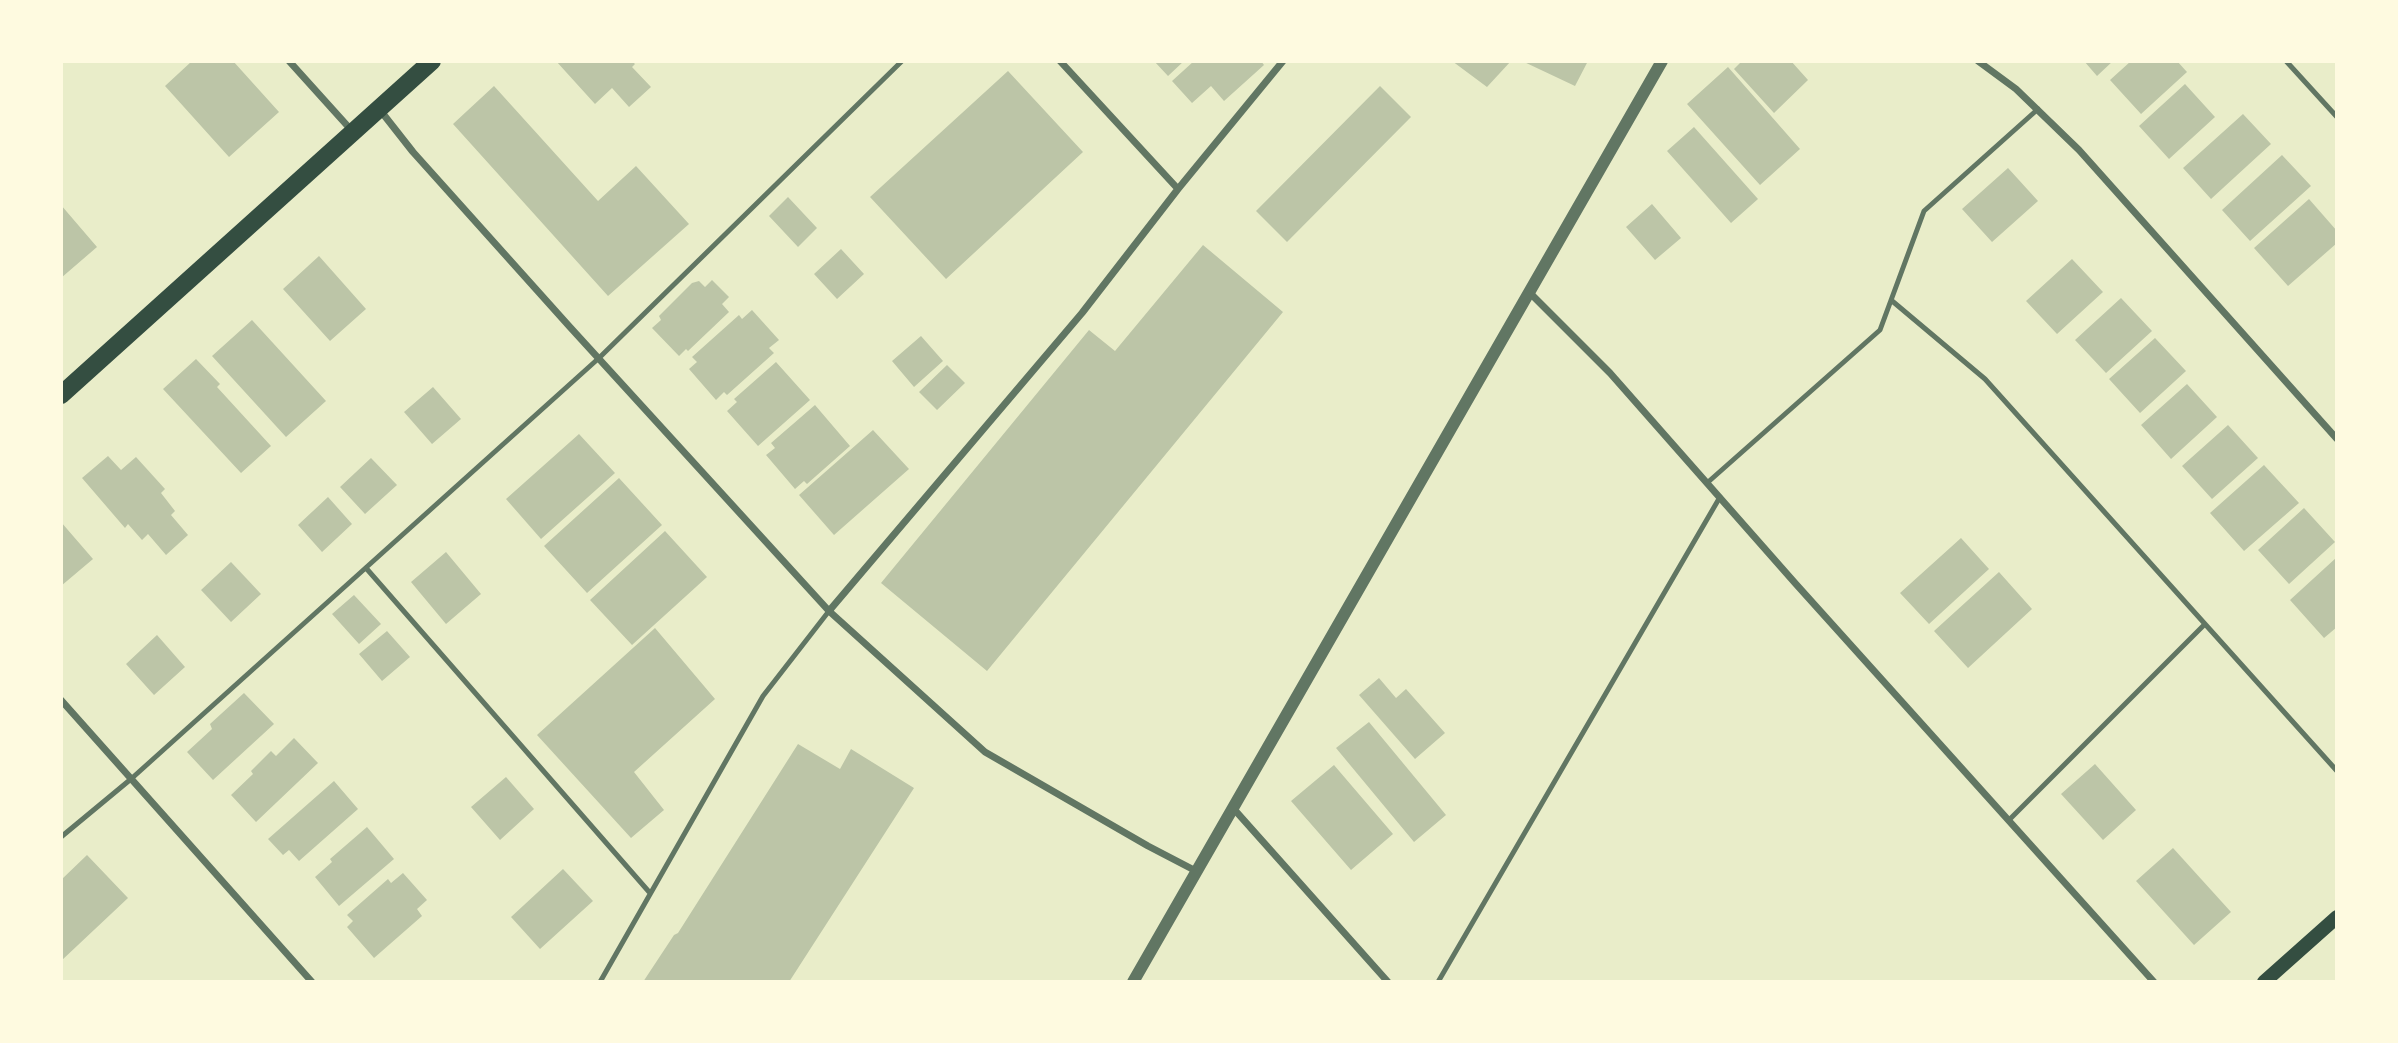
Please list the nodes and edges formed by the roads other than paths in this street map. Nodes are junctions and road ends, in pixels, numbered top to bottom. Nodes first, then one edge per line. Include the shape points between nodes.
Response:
1 (289, 61) edge
2 (432, 61) edge
3 (902, 61) edge
4 (1060, 61) edge
5 (1283, 61) edge
6 (1662, 61) edge
7 (1978, 61) edge
8 (2286, 61) edge
9 (379, 109) junction
10 (2038, 109) junction
11 (2337, 117) edge
12 (353, 132) junction
13 (1178, 190) junction
14 (1529, 292) junction
15 (1891, 300) junction
16 (599, 359) junction
17 (61, 395) edge
18 (2337, 439) edge
19 (1707, 483) junction
20 (1720, 497) junction
21 (366, 568) junction
22 (829, 611) junction
23 (2205, 624) junction
24 (61, 701) edge
25 (2337, 771) edge
26 (131, 779) junction
27 (1232, 807) junction
28 (2009, 820) junction
29 (61, 837) edge
30 (1196, 871) junction
31 (650, 893) junction
32 (2337, 917) edge
33 (312, 982) edge
34 (600, 982) edge
35 (1133, 982) edge
36 (1388, 982) edge
37 (1438, 982) edge
38 (2154, 982) edge
39 (2264, 982) edge

1 - 12 street
2 - 9 main road
3 - 16 lane
4 - 13 street
5 - 13 street
6 - 14 street
7 - 10 street
8 - 11 lane
9 - 12 main road
9 - 16 street
10 - 15 lane via 1924,211
10 - 18 street
12 - 17 main road
13 - 22 street via 1082,313
14 - 19 street via 1611,373
14 - 27 street
15 - 19 lane via 1880,330
15 - 23 lane via 1986,379
16 - 21 lane
16 - 22 street
19 - 20 street
20 - 28 street
20 - 37 lane
21 - 26 lane
21 - 31 lane
22 - 30 street via 985,751
22 - 31 lane via 763,696
23 - 25 lane
23 - 28 lane
24 - 26 street
26 - 29 lane
26 - 33 street
27 - 30 street
27 - 36 street
28 - 38 street
30 - 35 street
31 - 34 lane
32 - 39 main road

